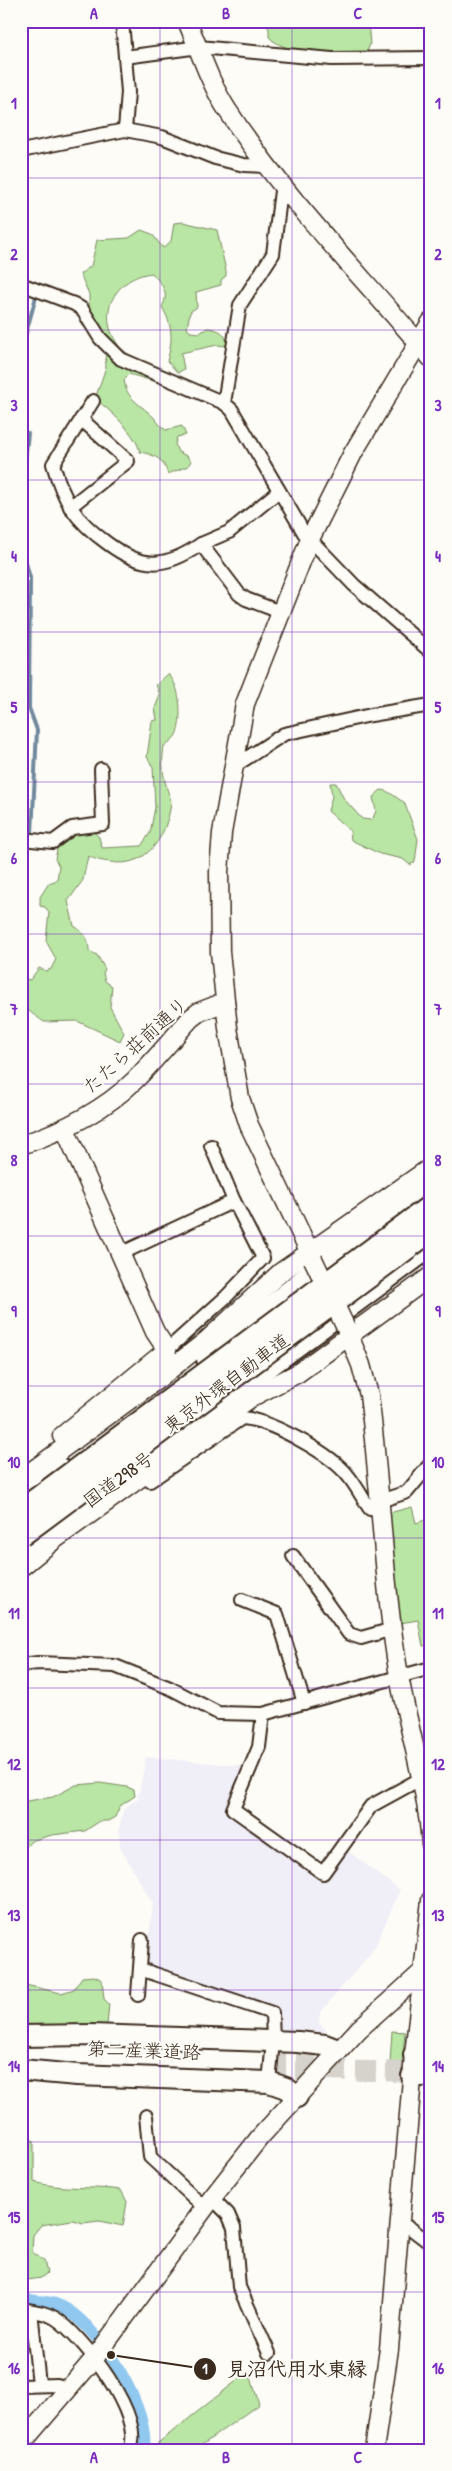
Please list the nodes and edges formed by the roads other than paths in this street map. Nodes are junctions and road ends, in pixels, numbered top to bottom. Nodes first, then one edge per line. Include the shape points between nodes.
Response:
1 (122, 21) edge
2 (187, 21) edge
3 (199, 47) junction
4 (125, 56) junction
5 (431, 58) edge
6 (125, 130) junction
7 (21, 151) edge
8 (268, 166) junction
9 (282, 183) junction
10 (21, 284) edge
11 (431, 322) edge
12 (417, 342) junction
13 (431, 358) edge
14 (93, 401) dead end
15 (224, 403) junction
16 (81, 419) junction
17 (279, 491) junction
18 (70, 507) junction
19 (310, 539) junction
20 (201, 544) junction
21 (282, 613) junction
22 (431, 652) edge
23 (431, 705) edge
24 (233, 767) junction
25 (101, 769) dead end
26 (21, 839) edge
27 (225, 1002) junction
28 (66, 1129) junction
29 (21, 1145) edge
30 (211, 1146) dead end
31 (431, 1167) edge
32 (431, 1184) edge
33 (431, 1193) edge
34 (234, 1201) junction
35 (431, 1206) edge
36 (431, 1230) edge
37 (431, 1245) edge
38 (120, 1254) junction
39 (311, 1255) junction
40 (431, 1255) edge
41 (431, 1276) edge
42 (348, 1332) junction
43 (169, 1354) junction
44 (208, 1359) junction
45 (237, 1409) junction
46 (431, 1463) edge
47 (21, 1469) edge
48 (21, 1479) edge
49 (21, 1497) edge
50 (380, 1506) junction
51 (21, 1511) edge
52 (21, 1535) edge
53 (54, 1540) junction
54 (21, 1550) edge
55 (294, 1556) dead end
56 (21, 1567) edge
57 (242, 1600) dead end
58 (393, 1629) junction
59 (21, 1665) edge
60 (431, 1668) edge
61 (399, 1676) junction
62 (304, 1703) junction
63 (263, 1714) junction
64 (422, 1778) junction
65 (431, 1844) edge
66 (431, 1900) edge
67 (142, 1940) dead end
68 (427, 1966) edge
69 (140, 1970) junction
70 (138, 1995) dead end
71 (21, 2036) edge
72 (21, 2045) edge
73 (338, 2050) junction
74 (422, 2056) edge
75 (21, 2062) edge
76 (269, 2062) junction
77 (21, 2070) edge
78 (422, 2076) edge
79 (298, 2097) junction
80 (146, 2116) dead end
81 (209, 2203) junction
82 (401, 2224) junction
83 (431, 2244) edge
84 (26, 2310) edge
85 (101, 2350) junction
86 (269, 2353) dead end
87 (39, 2384) junction
88 (21, 2386) edge
89 (71, 2389) junction
90 (21, 2444) edge
91 (130, 2450) edge
92 (374, 2450) edge

1 - 4 street
2 - 3 street
3 - 4 street
3 - 5 street via 332,58
3 - 8 street via 228,111
4 - 6 street via 128,92
6 - 7 street
6 - 8 street via 162,137 215,158 244,165
8 - 9 street
9 - 12 street
9 - 15 street via 273,254 240,305
10 - 15 street via 82,309 100,338 121,359
11 - 12 street
12 - 13 street
12 - 19 street via 353,453
14 - 16 street
15 - 17 street via 232,410
16 - 18 street via 53,464 60,490
16 - 18 street via 128,461
17 - 19 street
17 - 20 street via 229,532
18 - 20 street via 86,528 127,558 139,562 184,556
19 - 21 street
19 - 22 street via 354,585
20 - 21 street via 239,594
21 - 24 street via 245,704
23 - 24 street via 284,734
24 - 27 street via 219,872 220,952
25 - 26 street via 103,824 72,828 53,842
27 - 28 street, たたら荘前通り via 199,1012 133,1081
27 - 39 street via 244,1114
28 - 29 street, たたら荘前通り
28 - 38 street
30 - 34 street
31 - 39 street
32 - 44 highway via 337,1253
33 - 44 highway
34 - 38 street
34 - 43 street via 263,1258
35 - 51 highway, 東京外環自動車道, bridge
36 - 52 highway, 東京外環自動車道, bridge
37 - 45 highway, 国道298号
38 - 43 street via 155,1332
39 - 42 street, bridge
39 - 48 street via 256,1293 158,1380
40 - 45 highway
41 - 42 street
42 - 50 street via 369,1395
42 - 53 street via 298,1372 252,1397
43 - 47 street
44 - 49 highway
45 - 50 street via 271,1424 335,1462 350,1477 370,1509
45 - 53 street via 88,1524
45 - 54 highway, 国道298号
46 - 50 street via 408,1492
50 - 58 street
53 - 56 street
55 - 58 street via 349,1634 361,1638
57 - 62 street via 277,1614
58 - 61 street
59 - 63 street via 115,1666 218,1712
60 - 61 street
61 - 62 street
61 - 64 street
62 - 63 street
63 - 64 street via 259,1747 233,1810 323,1873 371,1806
64 - 65 street
66 - 68 street
67 - 69 street
68 - 73 street
68 - 74 street
69 - 70 street
69 - 76 street via 272,2013
71 - 76 main road via 90,2035
72 - 76 main road, 第二産業道路
73 - 76 main road via 322,2044
73 - 79 street
74 - 78 street
75 - 76 main road, 第二産業道路
76 - 77 main road via 78,2075
76 - 79 main road via 286,2088
78 - 82 street
79 - 81 street via 260,2137
80 - 81 street via 150,2157
81 - 85 street
81 - 86 street via 228,2214 234,2228 239,2287
82 - 83 street
82 - 92 street via 386,2383
84 - 85 street via 48,2315
84 - 87 street
85 - 89 street
85 - 91 street via 113,2387 128,2417 132,2434
87 - 88 street
87 - 89 street
89 - 90 street

